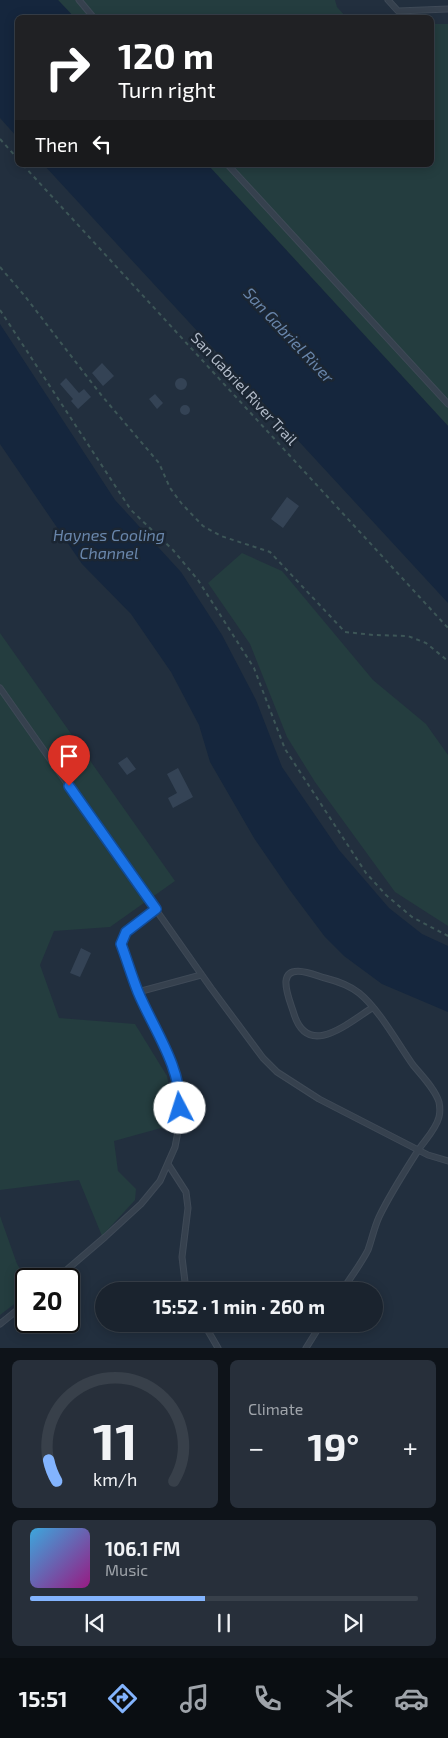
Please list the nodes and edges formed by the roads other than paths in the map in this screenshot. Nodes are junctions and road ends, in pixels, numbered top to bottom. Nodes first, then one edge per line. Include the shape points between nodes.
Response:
1 (79, 0) edge
2 (388, 0) edge
3 (448, 9) edge
4 (92, 15) edge
5 (230, 167) edge
6 (448, 404) edge
7 (0, 688) edge
8 (156, 909) junction
9 (201, 975) junction
10 (138, 992) junction
11 (372, 1008) junction
12 (419, 1150) junction
13 (448, 1161) edge
14 (168, 1164) junction
15 (69, 1268) edge
16 (185, 1282) edge
17 (348, 1282) edge
18 (15, 1312) edge
19 (0, 1324) edge
20 (209, 1332) edge
21 (316, 1332) edge
22 (218, 1348) edge
23 (306, 1348) edge

1 - 4 lane
2 - 3 lane via 398,11
5 - 6 lane
7 - 8 lane
8 - 9 lane
8 - 10 lane via 126,932 121,944
9 - 10 lane
9 - 12 lane via 262,1058 277,1072 319,1099
10 - 14 lane via 176,1072 180,1121
11 - 11 lane via 356,991 342,984 300,971 288,974 287,990 296,1018 303,1032 310,1036 331,1033
11 - 12 lane via 439,1103 439,1118
12 - 13 lane
12 - 17 lane via 378,1218 368,1250
14 - 15 lane via 160,1181 141,1204
14 - 16 lane via 186,1192 188,1208 182,1257
18 - 19 lane
20 - 22 lane
21 - 23 lane

